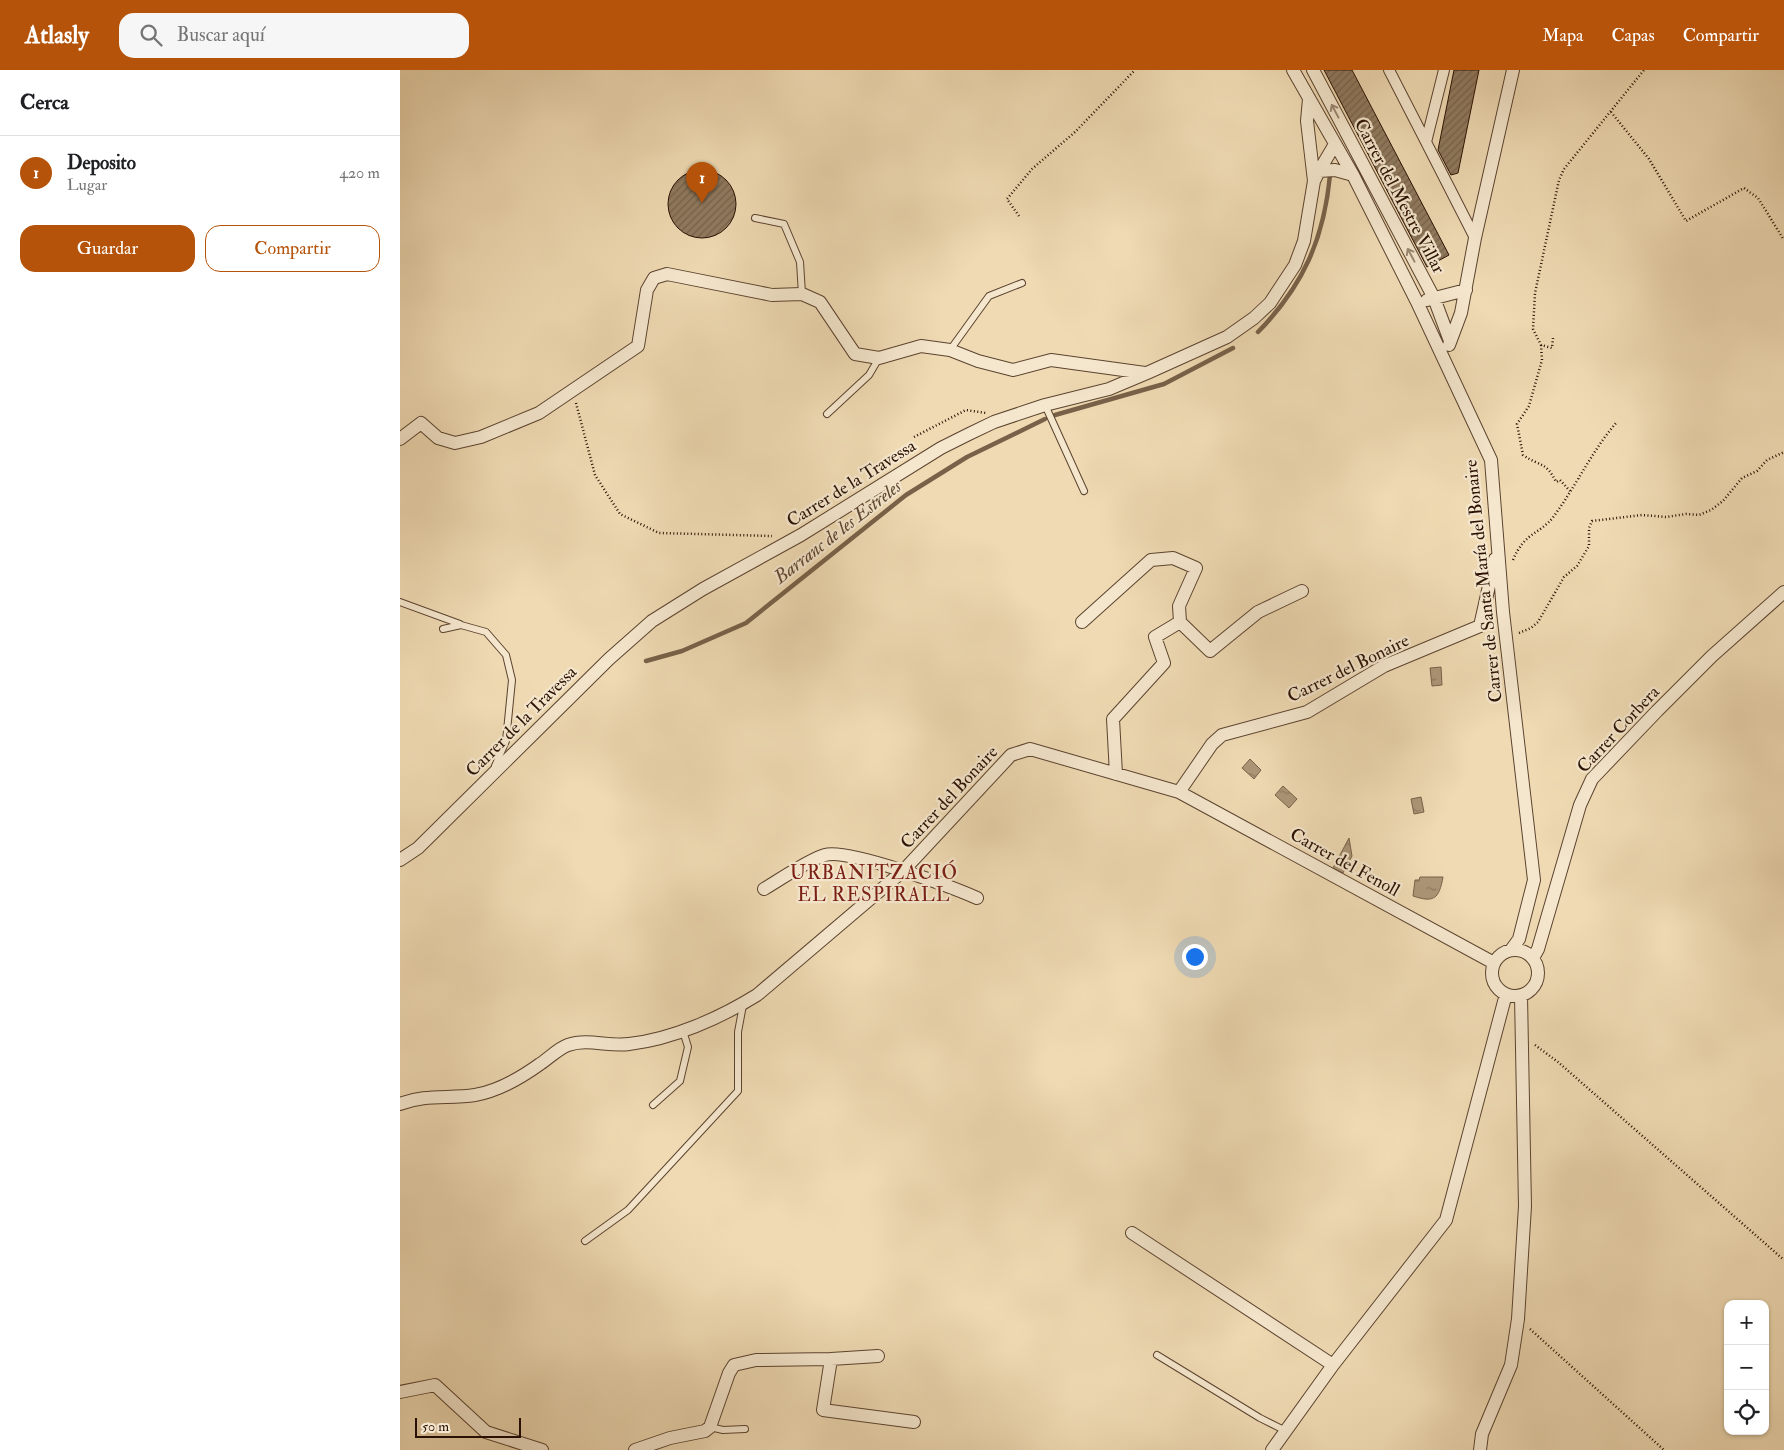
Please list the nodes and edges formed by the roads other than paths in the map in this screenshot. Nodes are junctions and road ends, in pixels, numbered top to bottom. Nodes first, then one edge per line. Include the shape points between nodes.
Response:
1 (1293, 70) edge
2 (1313, 70) edge
3 (1388, 70) edge
4 (1444, 70) edge
5 (1513, 70) edge
6 (1309, 100) junction
7 (1333, 141) junction
8 (1426, 142) junction
9 (1311, 152) junction
10 (1353, 175) junction
11 (1316, 176) junction
12 (755, 218) dead end
13 (1475, 238) junction
14 (1022, 283) dead end
15 (1466, 290) junction
16 (802, 294) junction
17 (1434, 298) junction
18 (1417, 302) junction
19 (1450, 341) junction
20 (950, 350) junction
21 (879, 358) junction
22 (1444, 360) junction
23 (1147, 374) junction
24 (1046, 405) junction
25 (827, 414) dead end
26 (400, 439) edge
27 (1084, 491) dead end
28 (1498, 542) junction
29 (1302, 591) dead end
30 (1784, 592) edge
31 (400, 602) edge
32 (1082, 622) dead end
33 (1180, 622) junction
34 (461, 625) junction
35 (443, 629) dead end
36 (492, 774) junction
37 (1116, 774) junction
38 (1180, 792) junction
39 (400, 860) edge
40 (904, 871) junction
41 (764, 889) dead end
42 (977, 898) dead end
43 (1511, 950) junction
44 (1533, 958) junction
45 (1494, 963) junction
46 (1506, 994) junction
47 (1521, 996) junction
48 (743, 1004) junction
49 (683, 1031) junction
50 (400, 1104) edge
51 (653, 1105) dead end
52 (1132, 1233) dead end
53 (585, 1241) dead end
54 (1157, 1355) dead end
55 (878, 1356) dead end
56 (831, 1359) junction
57 (1333, 1365) junction
58 (400, 1392) edge
59 (914, 1422) dead end
60 (710, 1427) junction
61 (745, 1429) dead end
62 (1286, 1430) junction
63 (542, 1450) edge
64 (636, 1450) edge
65 (1272, 1450) edge
66 (1480, 1450) edge

1 - 6 street, Carrer de Santa María del Bonaire
17 -> 2 street, Carrer del Mestre Villar
3 - 8 street
4 - 8 street
5 - 13 street
6 - 7 street, Carrer de Santa María del Bonaire
6 - 9 street, Carrer de la Travessa via 1307,121
7 - 9 street
7 - 10 street, Carrer de Santa María del Bonaire
7 - 11 street, Carrer de la Travessa
8 - 13 street
9 - 11 street, Carrer de la Travessa
10 - 11 street via 1335,170
10 - 18 street, Carrer de Santa María del Bonaire
11 - 23 street, Carrer de la Travessa via 1298,257 1270,303 1228,337
12 - 16 lane via 784,224 800,262
13 - 15 street
14 - 20 lane via 989,296
15 - 17 street
15 - 19 street
16 - 21 street via 820,302 855,354
16 - 26 street via 772,295 668,274 654,278 647,290 638,346 538,413 455,443 438,438 422,423
17 - 18 street
17 - 19 street, Carrer del Mestre Villar
18 - 22 street, Carrer de Santa María del Bonaire
19 - 22 street
20 - 21 street via 921,346
20 - 23 street via 1013,370 1051,360
21 - 25 lane via 869,375
22 - 28 street, Carrer de Santa María del Bonaire via 1491,460
23 - 24 street, Carrer de la Travessa via 1109,389
24 - 27 lane
24 - 36 street, Carrer de la Travessa via 994,422 942,448 801,535 703,589 637,632
28 - 38 street, Carrer del Bonaire via 1480,626 1384,666 1307,712 1222,736 1212,744
28 - 43 street, Carrer de Santa María del Bonaire via 1534,880 1519,939
29 - 33 street via 1258,612 1210,651
30 - 44 street, Carrer Corbera via 1712,656 1592,779 1580,806
31 - 34 lane
32 - 33 street via 1151,560 1173,558 1196,568 1179,606
33 - 37 street via 1155,637 1164,663 1114,719
34 - 35 lane
34 - 36 lane via 486,632 506,655 512,680 506,741
36 - 39 street, Carrer de la Travessa via 418,848
37 - 38 street, Carrer del Bonaire
37 - 40 street, Carrer del Bonaire via 1030,749 1011,755
38 - 45 street, Carrer del Fenoll
40 - 41 street via 826,854
40 - 42 street
40 - 48 street, Carrer del Bonaire via 786,972
43 - 44 street
43 - 45 street
44 - 47 street via 1538,978
45 - 46 street via 1493,977
46 - 47 street
46 - 57 street via 1446,1220
47 - 66 street via 1525,1206 1518,1318 1511,1365 1482,1434
48 - 49 street, Carrer del Bonaire
48 - 53 lane via 738,1032 738,1091 628,1210
49 - 50 street, Carrer del Bonaire via 631,1044 583,1042 567,1045 529,1072 498,1088 475,1095 415,1098
49 - 51 lane via 688,1047 680,1081
52 - 57 street
54 - 62 lane via 1260,1418
55 - 56 street
56 - 59 street via 823,1410
56 - 60 street via 756,1360 734,1364
57 - 62 street
58 - 63 street via 435,1384 486,1432
60 - 61 lane
60 - 64 street
62 - 65 street

